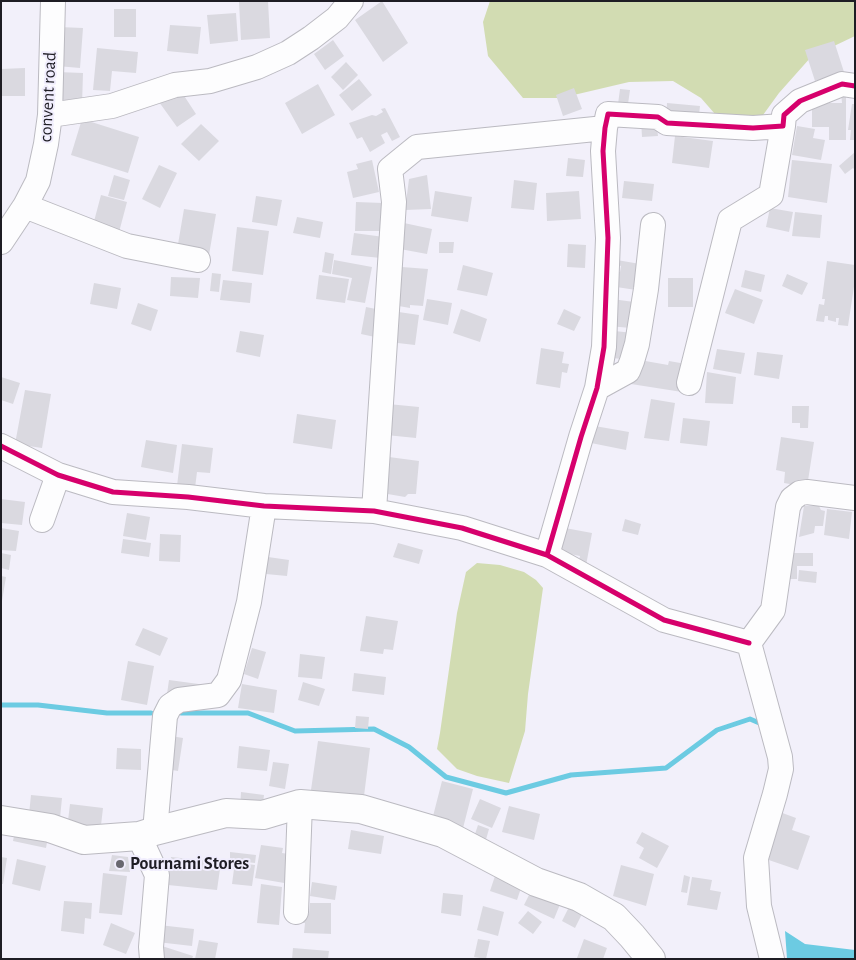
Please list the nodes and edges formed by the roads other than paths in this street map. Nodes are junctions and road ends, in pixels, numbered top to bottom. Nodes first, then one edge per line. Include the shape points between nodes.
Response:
1 (53, 1) edge
2 (351, 1) edge
3 (855, 86) edge
4 (50, 115) junction
5 (783, 126) junction
6 (605, 128) junction
7 (26, 206) junction
8 (653, 225) dead end
9 (1, 242) edge
10 (198, 260) dead end
11 (689, 383) dead end
12 (597, 388) junction
13 (1, 446) edge
14 (58, 475) junction
15 (855, 498) edge
16 (264, 506) junction
17 (374, 511) junction
18 (42, 520) dead end
19 (547, 555) junction
20 (749, 642) junction
21 (300, 804) junction
22 (1, 820) edge
23 (147, 833) junction
24 (296, 912) dead end
25 (152, 959) edge
26 (651, 959) edge
27 (772, 959) edge

1 - 4 street, convent road
2 - 4 street via 337,18 312,38 257,67 210,81 175,85 112,106
3 - 5 street via 842,84 800,101 784,115
4 - 7 street, convent road via 38,181
5 - 6 street via 753,128 666,123 658,117 608,114
5 - 11 street via 771,195 730,220
6 - 12 street via 603,151 608,248 604,347
6 - 17 street via 417,147 390,169 394,202
7 - 9 street, convent road
7 - 10 street via 127,246
8 - 12 street via 646,289 632,361 628,371
12 - 19 street
13 - 14 street
14 - 16 street via 113,492
14 - 18 street
15 - 20 street via 807,492 792,499 788,507 773,610
16 - 17 street
16 - 23 street via 250,602 229,680 218,695 179,700 170,706 165,716
17 - 19 street via 462,528
19 - 20 street via 664,620
20 - 27 street via 781,769 756,858 759,906
21 - 23 main road via 264,815 226,813
21 - 24 street
21 - 26 main road via 361,809 443,833 536,882 579,897 614,917
22 - 23 main road via 50,828 84,840
23 - 25 street via 158,875

